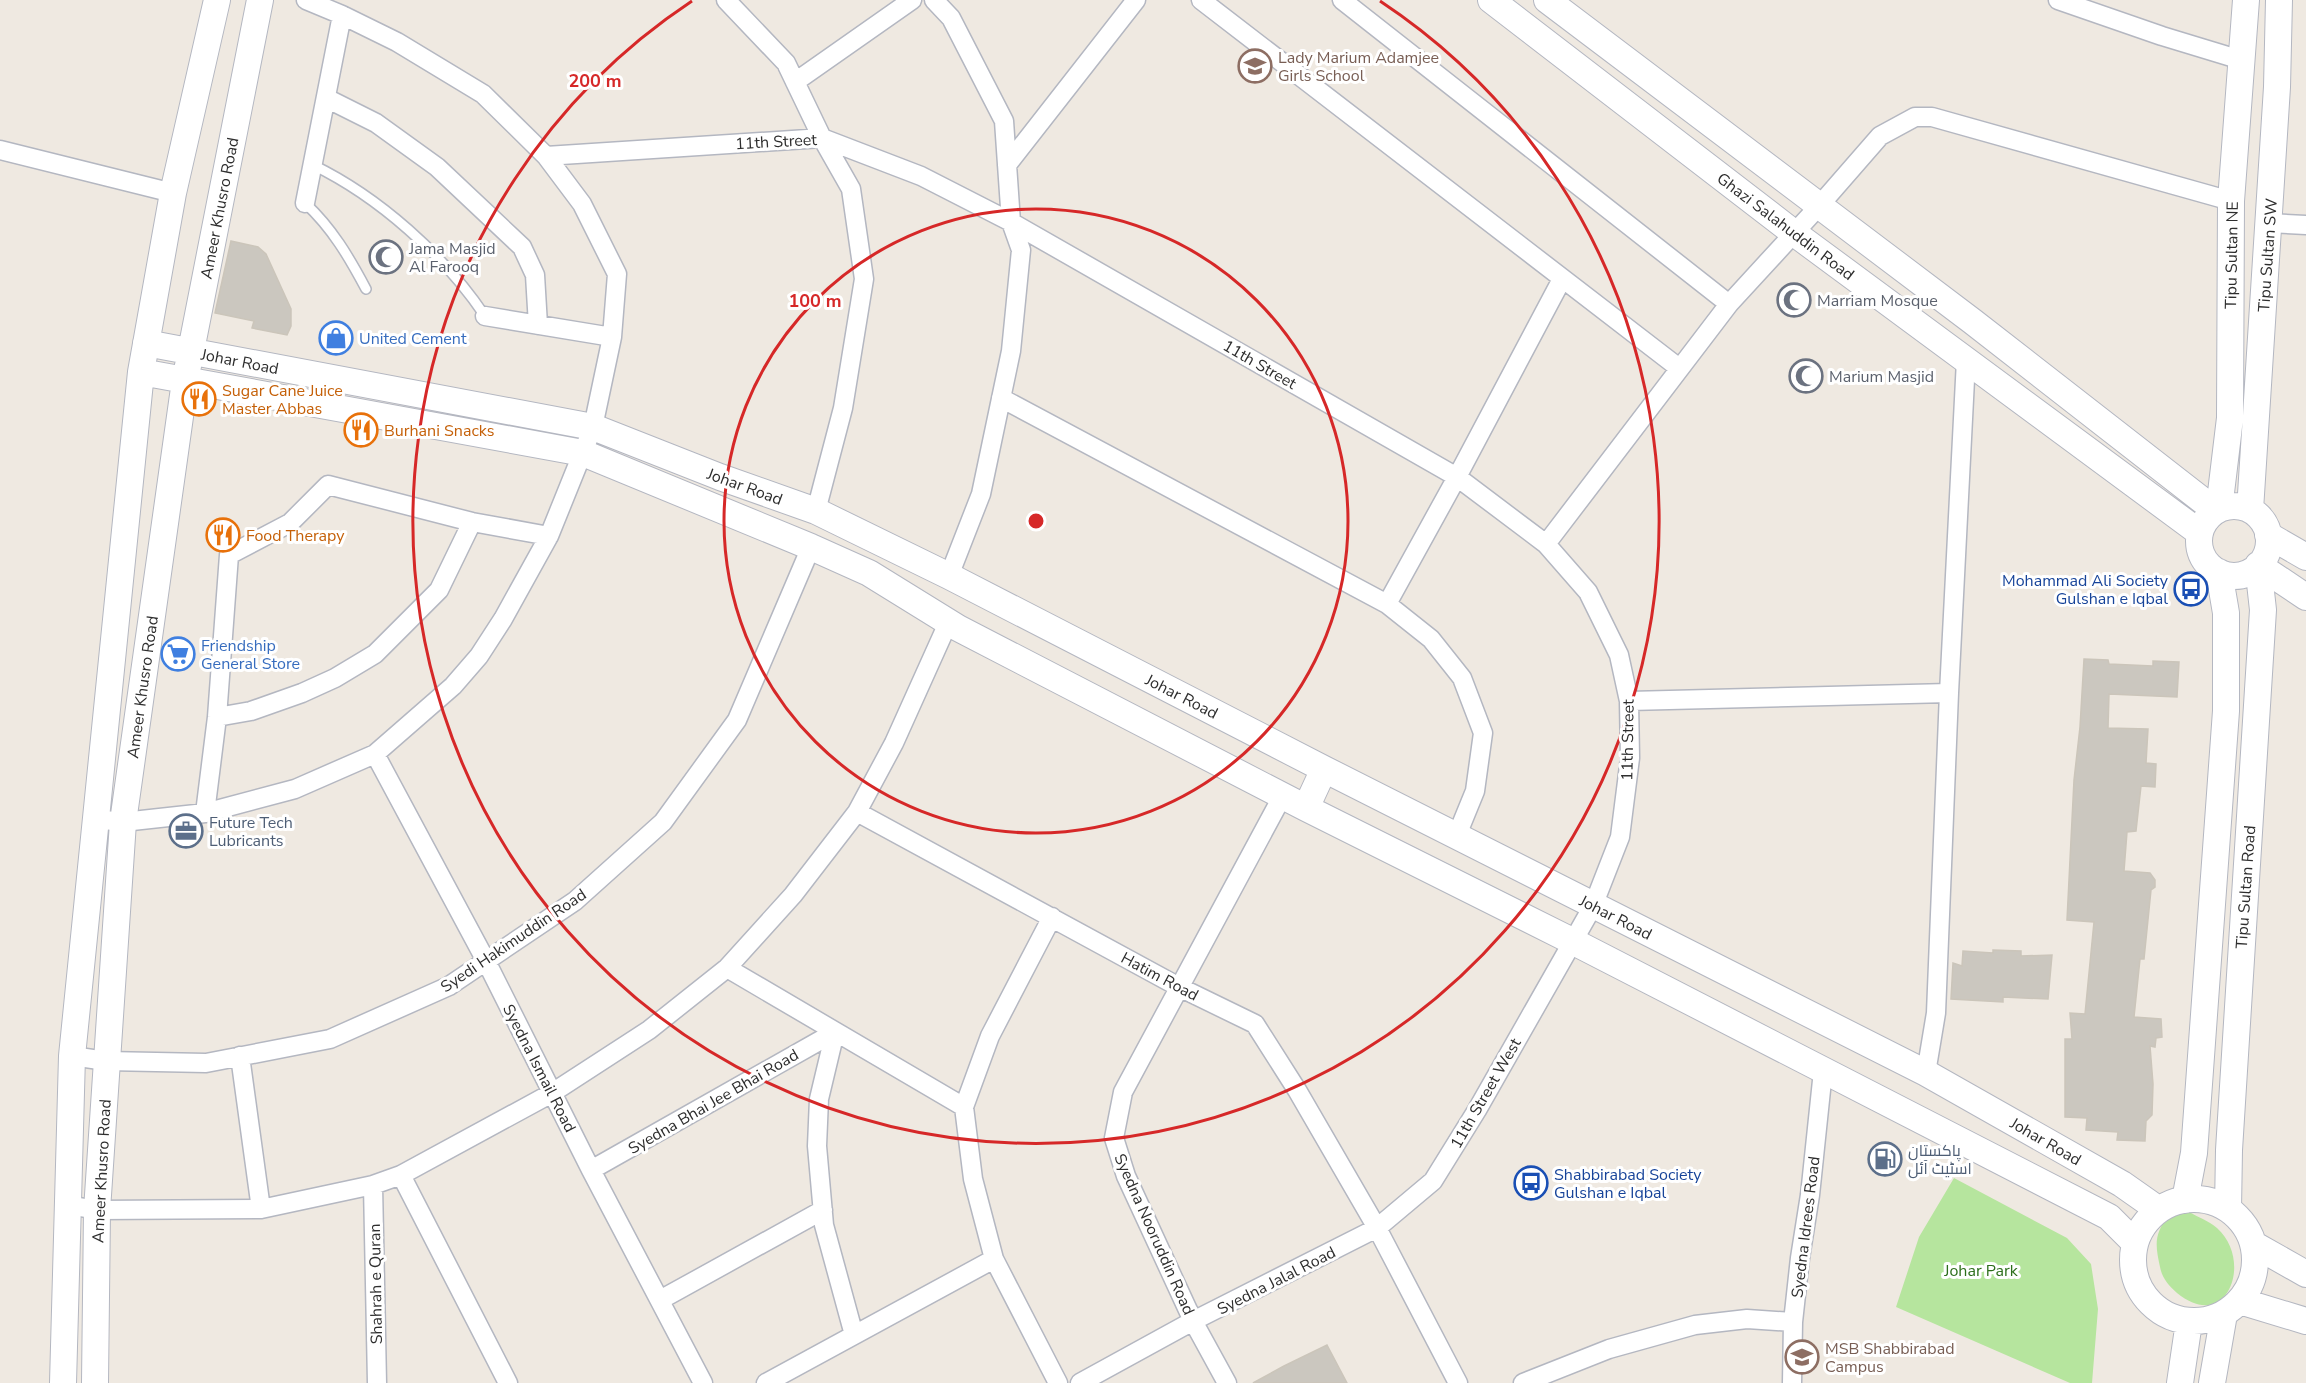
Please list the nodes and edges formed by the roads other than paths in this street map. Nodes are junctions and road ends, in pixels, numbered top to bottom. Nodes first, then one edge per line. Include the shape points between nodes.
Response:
1 (217, 0) edge
2 (260, 0) edge
3 (306, 0) edge
4 (726, 0) edge
5 (912, 0) edge
6 (934, 0) edge
7 (1136, 0) edge
8 (1201, 0) edge
9 (1342, 0) edge
10 (1491, 0) edge
11 (1547, 0) edge
12 (2058, 0) edge
13 (2246, 0) edge
14 (2278, 0) edge
15 (342, 15) junction
16 (2241, 60) junction
17 (795, 82) junction
18 (326, 98) junction
19 (822, 138) junction
20 (0, 150) edge
21 (546, 156) junction
22 (313, 165) junction
23 (1007, 165) junction
24 (173, 193) junction
25 (2231, 201) junction
26 (305, 203) joint
27 (1819, 206) junction
28 (1011, 222) junction
29 (2269, 223) junction
30 (2306, 225) edge
31 (1794, 233) junction
32 (1562, 279) junction
33 (366, 289) dead end
34 (1729, 304) junction
35 (485, 316) joint
36 (538, 325) junction
37 (612, 337) junction
38 (146, 342) junction
39 (190, 351) junction
40 (1966, 360) junction
41 (1679, 368) junction
42 (141, 372) junction
43 (185, 381) junction
44 (1001, 398) junction
45 (593, 428) junction
46 (583, 453) junction
47 (1457, 477) junction
48 (2217, 510) junction
49 (2250, 510) junction
50 (816, 511) junction
51 (472, 522) junction
52 (2200, 533) junction
53 (2268, 534) junction
54 (549, 536) junction
55 (1546, 544) junction
56 (811, 547) junction
57 (2306, 557) edge
58 (2258, 565) junction
59 (2219, 573) junction
60 (949, 576) junction
61 (974, 590) junction
62 (2306, 597) edge
63 (1387, 604) junction
64 (953, 626) junction
65 (1948, 693) junction
66 (1629, 701) junction
67 (217, 717) junction
68 (375, 754) junction
69 (1324, 769) junction
70 (1283, 795) junction
71 (1306, 808) junction
72 (857, 812) junction
73 (205, 813) junction
74 (94, 819) junction
75 (123, 822) junction
76 (1457, 835) junction
77 (1593, 906) junction
78 (1052, 917) junction
79 (1572, 940) junction
80 (486, 961) junction
81 (728, 968) junction
82 (1179, 987) junction
83 (835, 1032) junction
84 (72, 1056) junction
85 (240, 1056) junction
86 (106, 1060) junction
87 (1823, 1071) junction
88 (1926, 1073) junction
89 (552, 1093) junction
90 (964, 1107) junction
91 (591, 1170) junction
92 (401, 1175) junction
93 (373, 1185) junction
94 (2185, 1200) junction
95 (68, 1206) junction
96 (261, 1209) junction
97 (2228, 1209) junction
98 (97, 1210) junction
99 (823, 1210) junction
100 (2159, 1210) junction
101 (1377, 1228) junction
102 (2135, 1243) junction
103 (2253, 1244) junction
104 (994, 1259) junction
105 (2306, 1274) edge
106 (660, 1300) junction
107 (2232, 1308) junction
108 (2306, 1321) edge
109 (1193, 1322) junction
110 (1793, 1322) junction
111 (2189, 1322) junction
112 (854, 1335) junction
113 (63, 1383) edge
114 (95, 1383) edge
115 (377, 1383) edge
116 (508, 1383) edge
117 (703, 1383) edge
118 (766, 1383) edge
119 (1058, 1383) edge
120 (1080, 1383) edge
121 (1227, 1383) edge
122 (1458, 1383) edge
123 (1522, 1383) edge
124 (1792, 1383) edge
125 (2180, 1383) edge
126 (2212, 1383) edge

1 - 24 street, Ameer Khusro Road
2 - 39 street, Ameer Khusro Road
3 - 15 street
4 - 17 street via 786,63
5 - 17 street
6 - 23 street via 951,18 1004,121
7 - 23 street
8 - 32 street
9 - 34 street
10 - 31 street, Ghazi Salahuddin Road
11 - 27 street
12 - 16 street
13 - 16 street, Tipu Sultan NE
14 - 29 street, Tipu Sultan SW
15 - 18 street
15 - 21 street via 397,42 483,94
16 - 25 street, Tipu Sultan NE
17 - 19 street
18 - 22 street
18 - 36 street via 376,123 437,167 522,247 535,275
19 - 21 street, 11th Street
19 - 28 street, 11th Street via 921,176
19 - 50 street via 851,189 864,279 843,408
20 - 24 street
21 - 37 street via 582,204 617,274
22 - 26 street
22 - 35 lane via 345,180 428,248 466,288
23 - 28 street
24 - 38 street, Ameer Khusro Road
25 - 27 street via 1932,117 1915,117 1880,136
25 - 48 street, Tipu Sultan NE via 2230,418
26 - 33 lane via 346,250
27 - 31 street
27 - 48 street
28 - 44 street via 1021,250 1011,351
28 - 47 street, 11th Street
29 - 30 street
29 - 49 street, Tipu Sultan SW
31 - 34 street
31 - 40 street, Ghazi Salahuddin Road
32 - 41 street
32 - 47 street
34 - 41 street
35 - 36 street
36 - 37 street
37 - 45 street
38 - 39 street, Johar Road
38 - 42 street, Ameer Khusro Road
39 - 43 street, Ameer Khusro Road
39 - 45 street, Johar Road
40 - 52 street, Ghazi Salahuddin Road
40 - 65 street
41 - 55 street
42 - 43 street, Johar Road
42 - 74 street, Ameer Khusro Road
43 - 46 street, Johar Road
43 - 75 street, Ameer Khusro Road
44 - 60 street via 981,494
44 - 63 street
45 - 46 street
45 - 50 street, Johar Road
46 - 54 street
46 - 56 street, Johar Road
47 - 55 street, 11th Street
47 - 63 street
48 - 49 street via 2229,506
48 - 52 street
49 - 53 street
50 - 60 street, Johar Road
51 - 54 street
51 - 67 street via 439,590 375,654 302,693 251,711
51 - 67 street via 328,485 290,523 229,555
52 - 59 street via 2205,560
53 - 57 street
53 - 58 street via 2265,556
54 - 68 street via 479,656 453,686
55 - 66 street, 11th Street via 1588,592 1619,655
56 - 64 street, Johar Road via 869,573
56 - 80 street, Syedi Hakimuddin Road via 737,720 663,822 575,901
58 - 59 street via 2240,575
58 - 62 street
58 - 97 street, Tipu Sultan Road via 2263,610
59 - 94 street, Tipu Sultan Road via 2226,613 2226,711 2195,1141
60 - 61 street, Johar Road
61 - 64 street
61 - 69 street, Johar Road
63 - 76 street via 1431,639 1461,678 1483,733 1475,791
64 - 70 street, Johar Road
64 - 72 street
65 - 66 street
65 - 88 street via 1935,1013
66 - 77 street, 11th Street via 1630,758 1620,837
67 - 73 street
68 - 73 street via 295,789
68 - 80 street, Syedna Ismail Road
69 - 71 street
69 - 76 street, Johar Road
70 - 71 street, Johar Road
70 - 82 street, Syedna Nooruddin Road
71 - 79 street, Johar Road
72 - 78 street, Hatim Road
72 - 81 street via 793,895
73 - 75 street
74 - 75 street
74 - 84 street, Ameer Khusro Road
75 - 86 street, Ameer Khusro Road
76 - 77 street, Johar Road
77 - 79 street, 11th Street
77 - 88 street, Johar Road
78 - 82 street, Hatim Road
78 - 90 street via 990,1036
79 - 87 street, Johar Road
79 - 101 street, 11th Street West via 1477,1110 1432,1181
80 - 85 street, Syedi Hakimuddin Road via 449,986 330,1039
80 - 89 street, Syedna Ismail Road
81 - 83 street
81 - 89 street via 649,1030
82 - 101 street, Hatim Road via 1255,1024
82 - 109 street, Syedna Nooruddin Road via 1123,1092 1114,1138 1126,1176
83 - 90 street
83 - 91 street, Syedna Bhai Jee Bhai Road
83 - 99 street via 819,1099 817,1146
84 - 86 street, Syedi Hakimuddin Road
84 - 95 street, Ameer Khusro Road
85 - 86 street, Syedi Hakimuddin Road via 206,1063
85 - 96 street
86 - 98 street, Ameer Khusro Road
87 - 102 street, Johar Road via 2109,1217
87 - 110 street, Syedna Idrees Road
88 - 100 street, Johar Road via 2122,1184
89 - 91 street, Syedna Ismail Road
89 - 92 street
90 - 104 street via 973,1179
91 - 106 street, Syedna Ismail Road
92 - 93 street
92 - 116 street
93 - 96 street
93 - 115 street, Shahrah e Quran
94 - 97 street via 2207,1201
94 - 100 street
95 - 98 street
95 - 113 street, Ameer Khusro Road
96 - 98 street
97 - 103 street via 2244,1225
98 - 114 street, Ameer Khusro Road
99 - 106 street
99 - 112 street
100 - 102 street via 2145,1224
101 - 109 street, Syedna Jalal Road
101 - 122 street, Hatim Road
102 - 111 street via 2135,1279 2143,1295 2171,1318
103 - 105 street
103 - 107 street via 2251,1284
104 - 112 street
104 - 119 street
106 - 117 street, Syedna Ismail Road
107 - 108 street
107 - 111 street via 2207,1320
107 - 126 street
109 - 120 street, Syedna Jalal Road
109 - 121 street, Syedna Nooruddin Road
110 - 123 street via 1747,1319 1695,1324 1609,1349
110 - 124 street, Syedna Idrees Road
111 - 125 street
112 - 118 street

